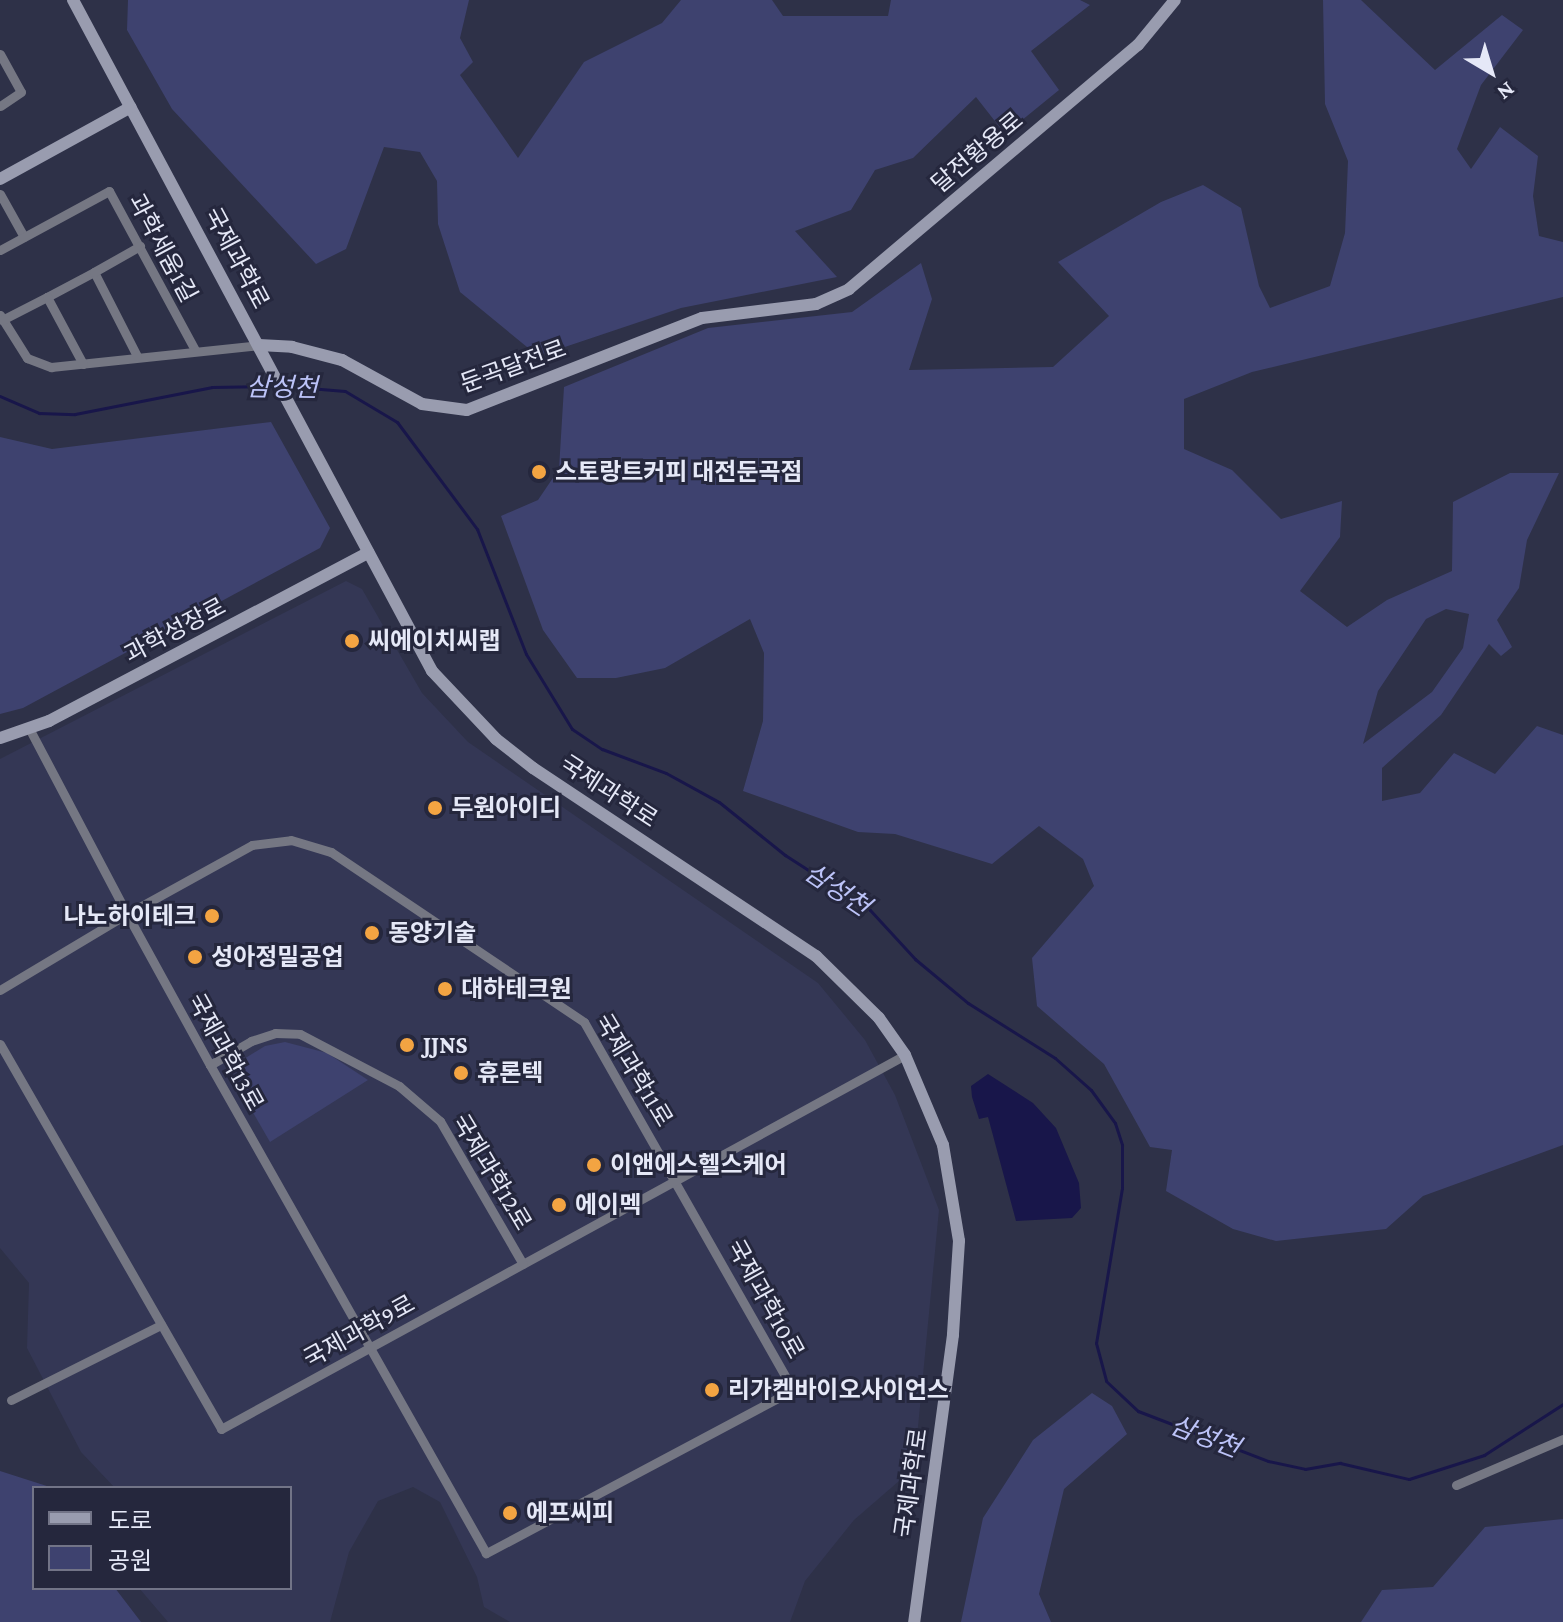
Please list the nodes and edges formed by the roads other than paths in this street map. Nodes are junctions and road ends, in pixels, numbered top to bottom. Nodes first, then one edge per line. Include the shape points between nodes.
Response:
1 (73, 0) edge
2 (1175, 0) edge
3 (0, 54) edge
4 (0, 106) edge
5 (131, 107) junction
6 (0, 179) edge
7 (0, 194) edge
8 (24, 237) junction
9 (140, 246) junction
10 (0, 250) edge
11 (94, 272) junction
12 (47, 297) junction
13 (788, 308) joint
14 (1, 318) edge
15 (259, 345) junction
16 (195, 350) junction
17 (137, 356) junction
18 (83, 364) junction
19 (368, 553) junction
20 (30, 730) junction
21 (0, 738) edge
22 (127, 914) junction
23 (0, 990) edge
24 (0, 1044) edge
25 (905, 1055) junction
26 (210, 1065) junction
27 (676, 1180) junction
28 (523, 1264) junction
29 (161, 1325) junction
30 (370, 1348) junction
31 (11, 1400) dead end
32 (1563, 1439) edge
33 (1456, 1485) dead end
34 (914, 1622) edge

1 - 5 street, 국제과학로
2 - 13 street, 달전황용로 via 1138,45 849,289 816,304
3 - 4 street via 21,92
5 - 6 street
5 - 15 street, 국제과학로
7 - 8 street
8 - 9 street, 과학세움1길 via 109,191
8 - 10 street, 과학세움1길
9 - 11 street
9 - 16 street, 과학세움1길
11 - 12 street
11 - 17 street
12 - 14 street
12 - 18 street
13 - 15 street, 둔곡달전로 via 702,318 467,410 422,404 342,360
14 - 18 street via 17,347 37,364
15 - 16 street
15 - 19 street, 국제과학로
16 - 17 street
17 - 18 street
19 - 20 street, 과학성장로
19 - 25 street, 국제과학로 via 432,671 496,739 816,956 879,1018
20 - 21 street, 과학성장로
20 - 22 street, 국제과학13로
22 - 23 street
22 - 26 street, 국제과학13로
22 - 27 street, 국제과학11로 via 252,845 291,840 331,852 584,1022
24 - 29 street, 국제과학9로
25 - 27 street, 국제과학9로
25 - 34 street, 국제과학로 via 943,1145 959,1241 953,1335
26 - 28 street, 국제과학12로 via 251,1041 275,1033 300,1034 399,1086 440,1121
26 - 30 street, 국제과학13로
27 - 28 street, 국제과학9로
27 - 30 street, 국제과학10로 via 793,1390 486,1553
28 - 30 street, 국제과학9로
29 - 30 street, 국제과학9로 via 221,1429
29 - 31 street
32 - 33 street

